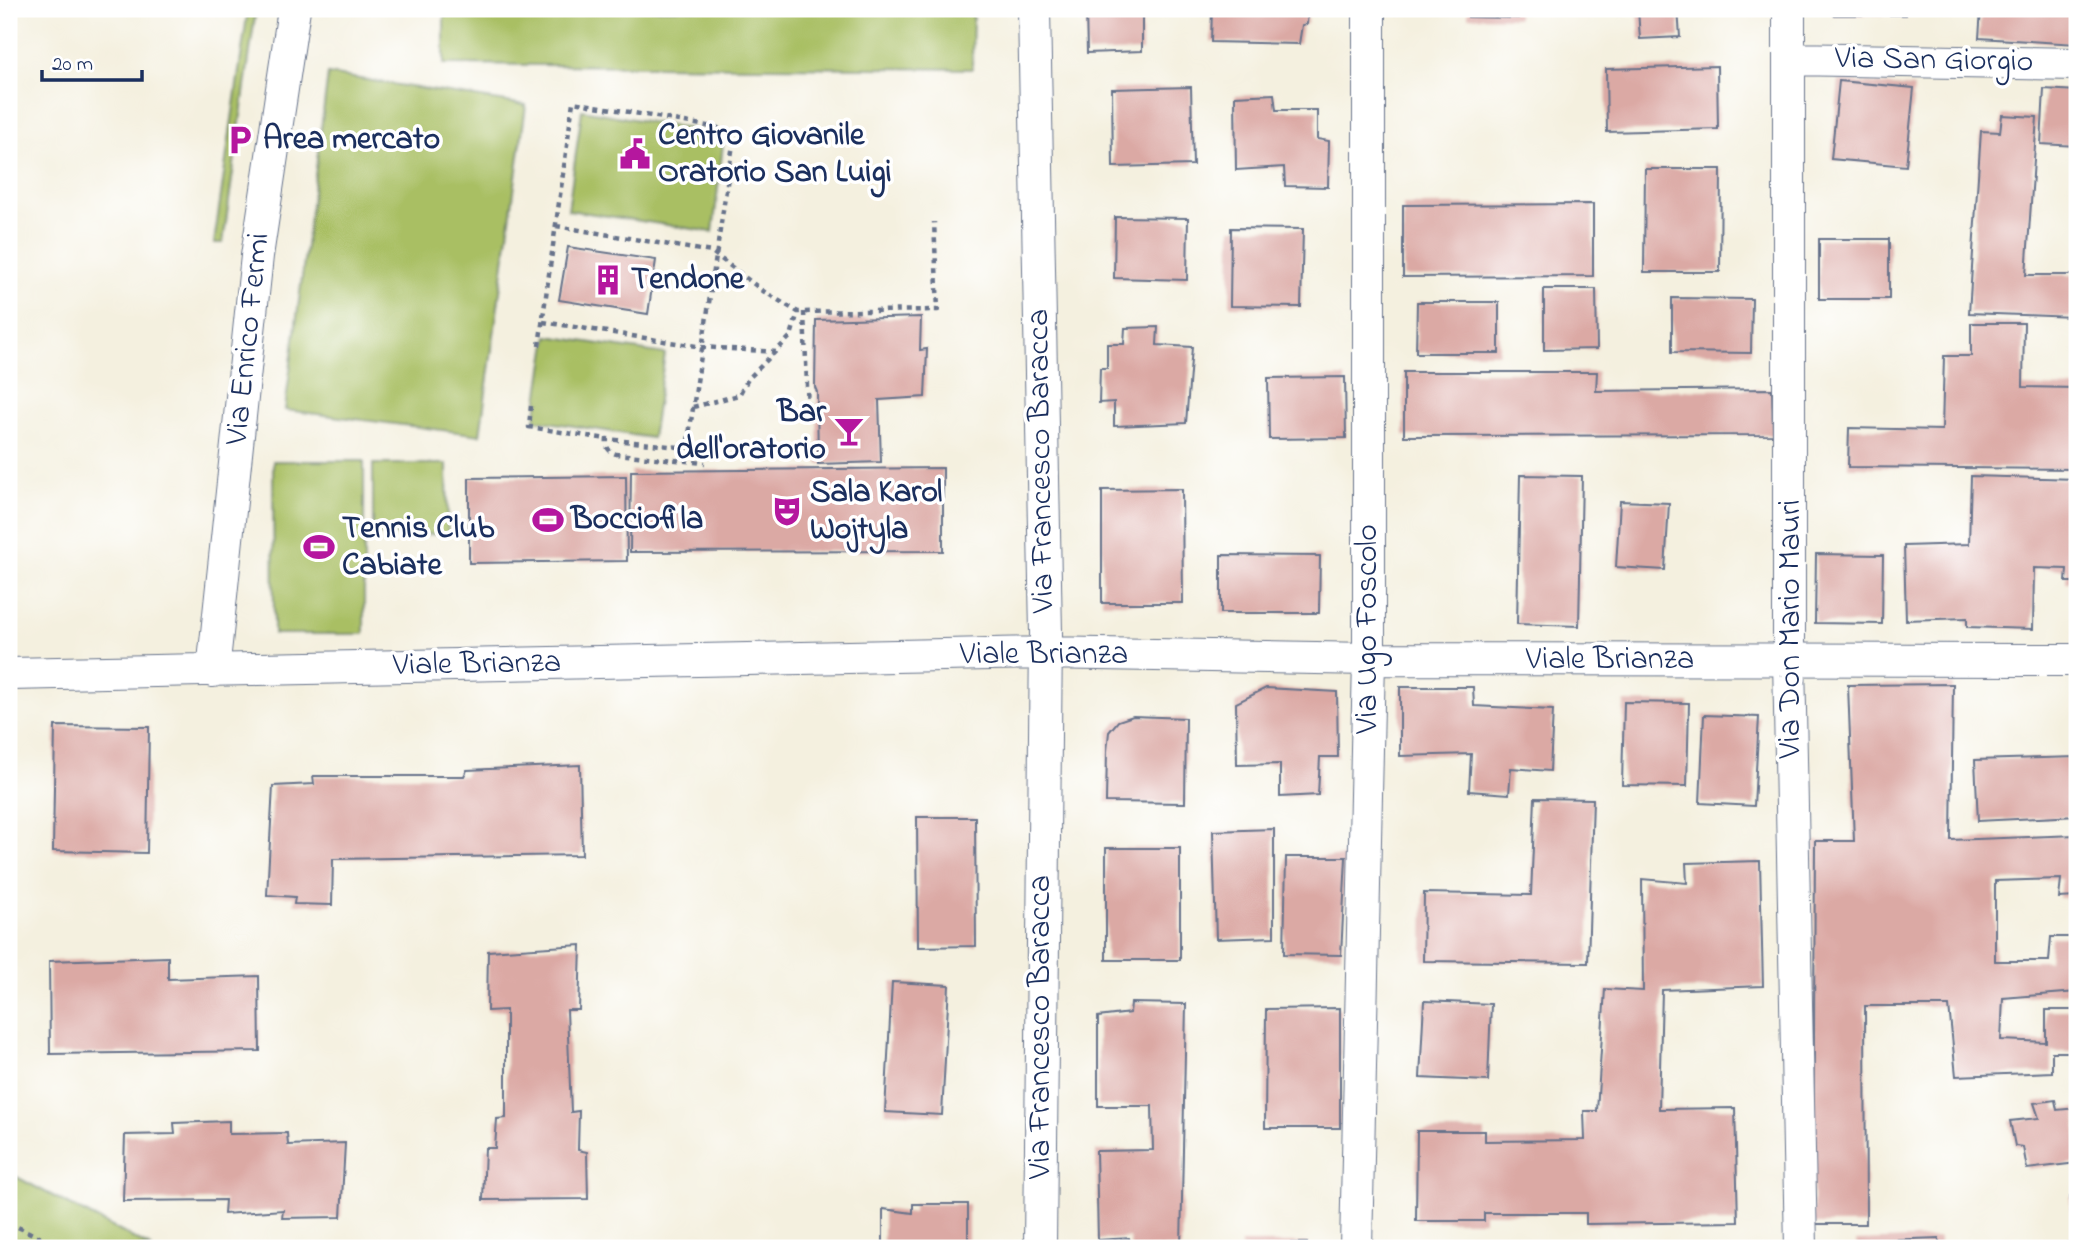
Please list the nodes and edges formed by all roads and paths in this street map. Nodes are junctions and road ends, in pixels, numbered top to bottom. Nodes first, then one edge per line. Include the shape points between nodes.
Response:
1 (293, 9) edge
2 (1034, 9) edge
3 (1369, 9) edge
4 (1789, 9) edge
5 (1790, 59) junction
6 (2077, 64) edge
7 (934, 222) dead end
8 (556, 226) junction
9 (716, 254) junction
10 (798, 312) junction
11 (804, 312) junction
12 (543, 322) junction
13 (539, 346) dead end
14 (702, 347) junction
15 (777, 352) junction
16 (531, 405) dead end
17 (693, 407) junction
18 (808, 411) dead end
19 (607, 439) junction
20 (705, 463) dead end
21 (1044, 653) junction
22 (1370, 659) junction
23 (1789, 660) junction
24 (2077, 660) edge
25 (213, 671) junction
26 (9, 682) edge
27 (9, 1223) edge
28 (63, 1248) edge
29 (1040, 1248) edge
30 (1356, 1248) edge
31 (1801, 1248) edge

1 - 25 street, Via Enrico Fermi via 257,256
2 - 21 street, Via Francesco Baracca
3 - 22 street, Via Ugo Foscolo
4 - 5 street, Via Don Mario Mauri
5 - 6 street, Via San Giorgio
5 - 23 street, Via Don Mario Mauri
7 - 11 path via 938,310
8 - 9 path
8 - 9 path via 573,102 735,131
8 - 12 path
9 - 10 path
9 - 14 path
10 - 11 path
10 - 15 path via 791,336
11 - 18 path
12 - 13 path
12 - 14 path
14 - 15 path
14 - 17 path
15 - 17 path via 748,379 739,395
16 - 19 path via 529,427
17 - 19 path via 687,448
19 - 20 path via 609,451 616,454
21 - 22 street, Viale Brianza
21 - 25 street, Viale Brianza
21 - 29 street, Via Francesco Baracca
22 - 23 street, Viale Brianza
22 - 30 street, Via Ugo Foscolo
23 - 24 street, Viale Brianza
23 - 31 street, Via Don Mario Mauri
25 - 26 street, Viale Brianza
27 - 28 path

